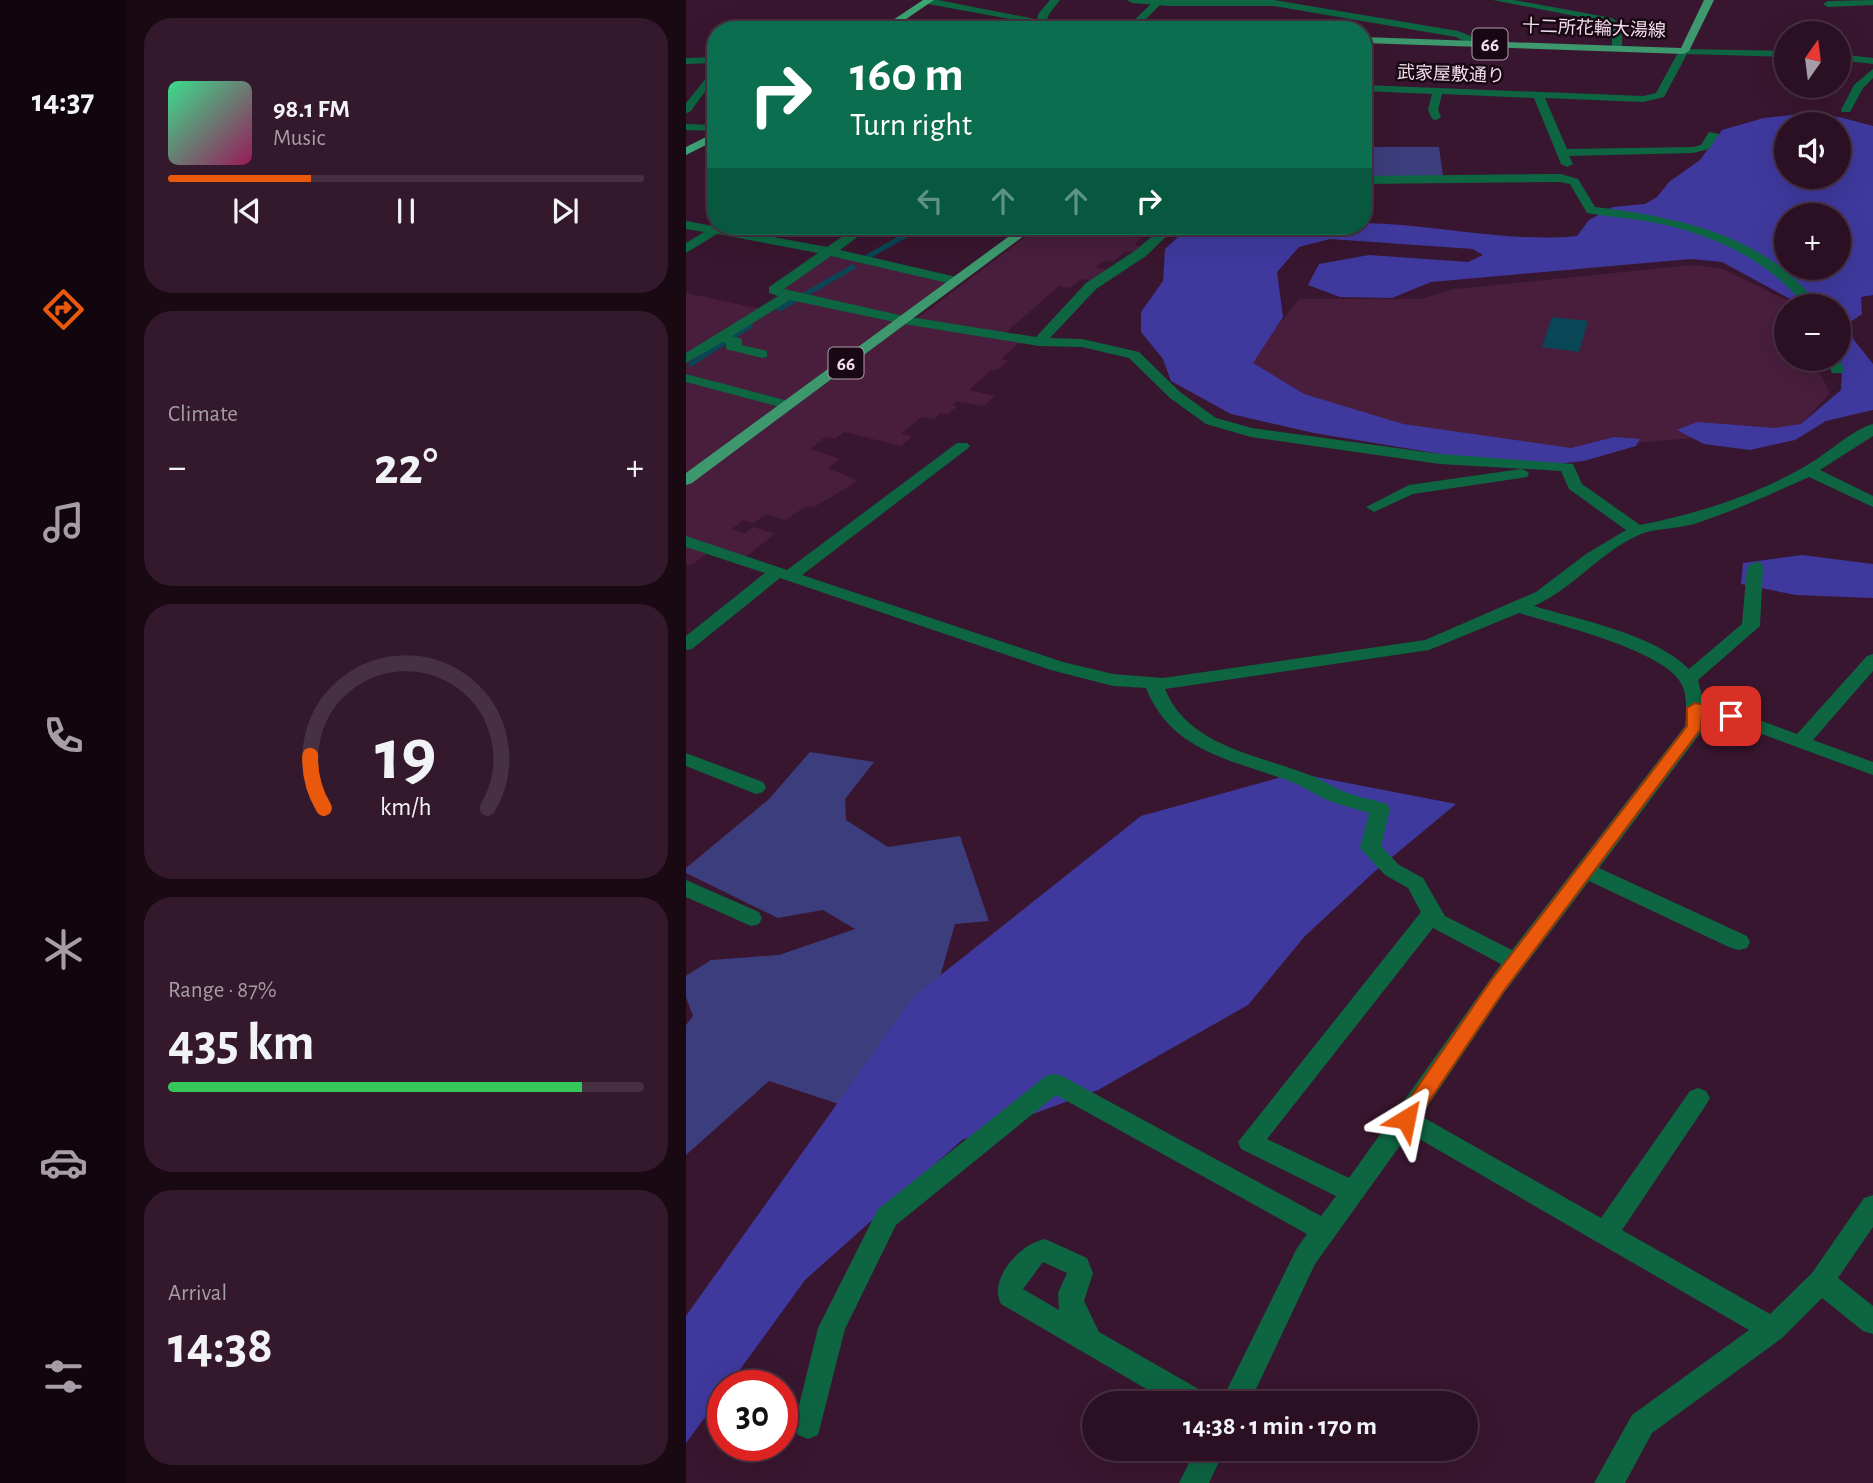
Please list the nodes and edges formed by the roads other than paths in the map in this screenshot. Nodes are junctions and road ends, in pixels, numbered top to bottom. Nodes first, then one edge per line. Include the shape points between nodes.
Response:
1 (926, 0) edge
2 (1055, 0) edge
3 (1132, 0) edge
4 (1499, 0) edge
5 (1709, 0) edge
6 (1159, 1) edge
7 (1873, 2) edge
8 (1828, 4) dead end
9 (896, 21) edge
10 (1017, 21) edge
11 (1041, 21) edge
12 (1138, 21) edge
13 (1372, 40) edge
14 (1473, 43) junction
15 (1617, 48) junction
16 (1684, 51) junction
17 (1774, 54) edge
18 (1852, 59) edge
19 (707, 60) edge
20 (686, 61) edge
21 (1873, 61) edge
22 (1873, 72) edge
23 (707, 82) edge
24 (1372, 88) edge
25 (686, 91) edge
26 (701, 91) junction
27 (1438, 91) junction
28 (1855, 92) junction
29 (1868, 94) dead end
30 (1538, 95) junction
31 (686, 110) edge
32 (1846, 110) dead end
33 (1436, 117) dead end
34 (686, 127) edge
35 (707, 128) edge
36 (1713, 134) dead end
37 (707, 140) edge
38 (686, 152) edge
39 (1562, 153) junction
40 (1561, 178) junction
41 (1372, 180) edge
42 (686, 225) edge
43 (707, 229) edge
44 (707, 235) edge
45 (742, 235) edge
46 (852, 235) edge
47 (1019, 235) edge
48 (1161, 235) edge
49 (686, 249) edge
50 (827, 251) junction
51 (956, 281) junction
52 (1800, 294) edge
53 (788, 296) junction
54 (904, 320) junction
55 (721, 338) junction
56 (1039, 342) junction
57 (762, 354) dead end
58 (686, 359) edge
59 (686, 378) edge
60 (787, 405) junction
61 (1873, 429) edge
62 (962, 446) dead end
63 (1808, 471) junction
64 (1570, 473) junction
65 (686, 480) edge
66 (1873, 502) edge
67 (1374, 507) dead end
68 (1637, 530) junction
69 (686, 541) edge
70 (1755, 567) dead end
71 (785, 573) junction
72 (1519, 607) junction
73 (686, 645) edge
74 (1873, 660) edge
75 (1688, 678) junction
76 (1153, 683) junction
77 (1695, 708) junction
78 (1799, 743) junction
79 (686, 759) edge
80 (1873, 769) edge
81 (756, 787) dead end
82 (1587, 871) junction
83 (686, 888) edge
84 (1433, 913) junction
85 (751, 918) dead end
86 (1738, 942) dead end
87 (1516, 962) junction
88 (1698, 1098) dead end
89 (1406, 1119) junction
90 (1353, 1192) junction
91 (1873, 1206) edge
92 (1324, 1231) junction
93 (1605, 1234) junction
94 (1821, 1281) junction
95 (1873, 1322) edge
96 (1772, 1329) junction
97 (1089, 1341) dead end
98 (1176, 1391) edge
99 (1240, 1391) edge
100 (808, 1426) dead end
101 (1205, 1461) edge
102 (1194, 1483) edge
103 (1609, 1483) edge

1 - 9 highway
1 - 10 street
2 - 11 street
3 - 6 street
4 - 15 street via 1609,20 1617,26
5 - 16 main road, 十二所花輪大湯線
6 - 12 street
6 - 14 street via 1274,3 1445,32
7 - 8 street
13 - 14 main road, 十二所花輪大湯線 / 66
14 - 15 main road, 十二所花輪大湯線 / 66
15 - 16 main road, 十二所花輪大湯線 / 66
16 - 17 street
16 - 30 street, 武家屋敷通り via 1660,95 1653,98
18 - 21 street
19 - 20 street
22 - 28 street
23 - 26 street
24 - 27 street, 武家屋敷通り
25 - 26 street
26 - 31 street
27 - 30 street, 武家屋敷通り
27 - 33 street via 1433,110
28 - 29 street
28 - 32 street
30 - 39 street
34 - 35 street
36 - 39 street via 1705,147 1693,150
37 - 38 highway
39 - 40 street via 1569,173
40 - 41 street
40 - 52 street via 1574,182 1591,210 1658,219 1724,240 1775,268
42 - 43 street
44 - 49 street
45 - 50 street
46 - 50 street
47 - 51 main road, 66
48 - 56 street via 1091,286
50 - 51 street
50 - 53 street via 774,290
51 - 54 main road, 66
53 - 54 street
53 - 55 street
54 - 56 street
54 - 60 main road, 66
55 - 57 street via 737,342 731,346
55 - 58 street
56 - 64 street via 1082,343 1134,355 1175,396 1211,421 1251,432 1440,459 1567,467
59 - 60 street
60 - 65 main road, 66
61 - 63 street
62 - 71 street
63 - 66 street
63 - 68 street via 1687,521
64 - 67 street via 1539,472 1409,490
64 - 68 street via 1575,486
68 - 72 street
69 - 71 street
70 - 75 street via 1751,626
71 - 73 street
71 - 76 street via 1057,666 1113,680
72 - 75 street via 1661,656
72 - 76 street via 1429,645
74 - 78 street
75 - 77 street
76 - 84 street via 1163,708 1201,741 1380,809 1370,848 1392,870 1416,883
77 - 78 street via 1731,716
77 - 82 street via 1695,727
78 - 80 street
79 - 81 street
82 - 86 street
82 - 87 street
83 - 85 street
84 - 87 street via 1437,921
84 - 90 street via 1250,1142
87 - 89 street
88 - 93 street
89 - 90 street
89 - 93 street
90 - 92 street
91 - 94 street
92 - 99 street via 1306,1256
92 - 100 street via 1054,1083 887,1217 832,1328
93 - 96 street
94 - 95 street
94 - 96 street
96 - 103 street via 1642,1424
97 - 98 street
101 - 102 street

